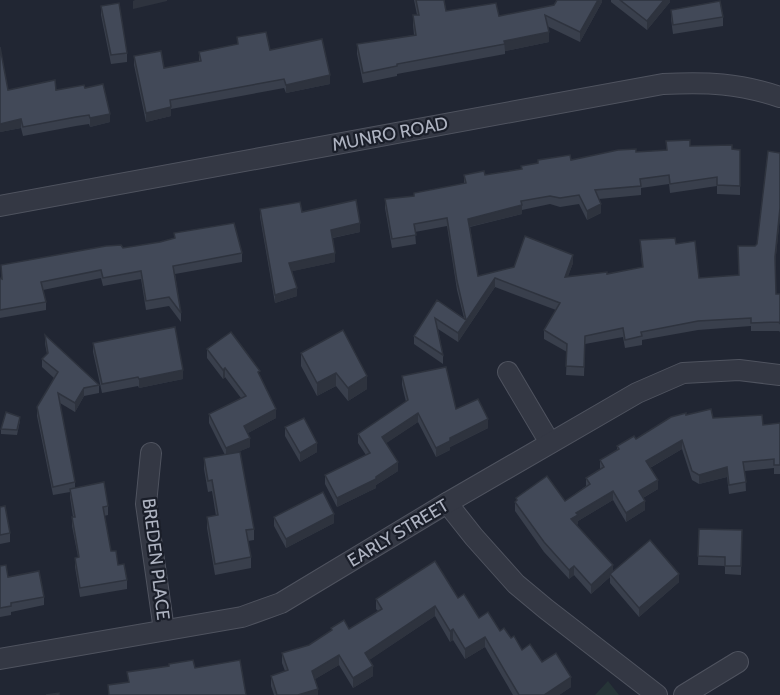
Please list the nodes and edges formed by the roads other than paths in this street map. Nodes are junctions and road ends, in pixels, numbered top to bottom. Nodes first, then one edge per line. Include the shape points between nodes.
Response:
1 (780, 97) edge
2 (0, 206) edge
3 (508, 372) dead end
4 (780, 375) edge
5 (550, 443) junction
6 (151, 453) dead end
7 (447, 502) junction
8 (164, 630) junction
9 (0, 659) edge
10 (738, 662) dead end
11 (657, 695) edge
12 (684, 695) edge

1 - 2 street, MUNRO ROAD via 724,83 663,84
3 - 5 street
4 - 5 street, EARLY STREET via 739,370 683,373 637,393
5 - 7 street, EARLY STREET
6 - 8 street, BREDEN PLACE via 146,504
7 - 8 street, EARLY STREET via 267,609
7 - 11 street via 516,584
8 - 9 street, EARLY STREET
10 - 12 street

